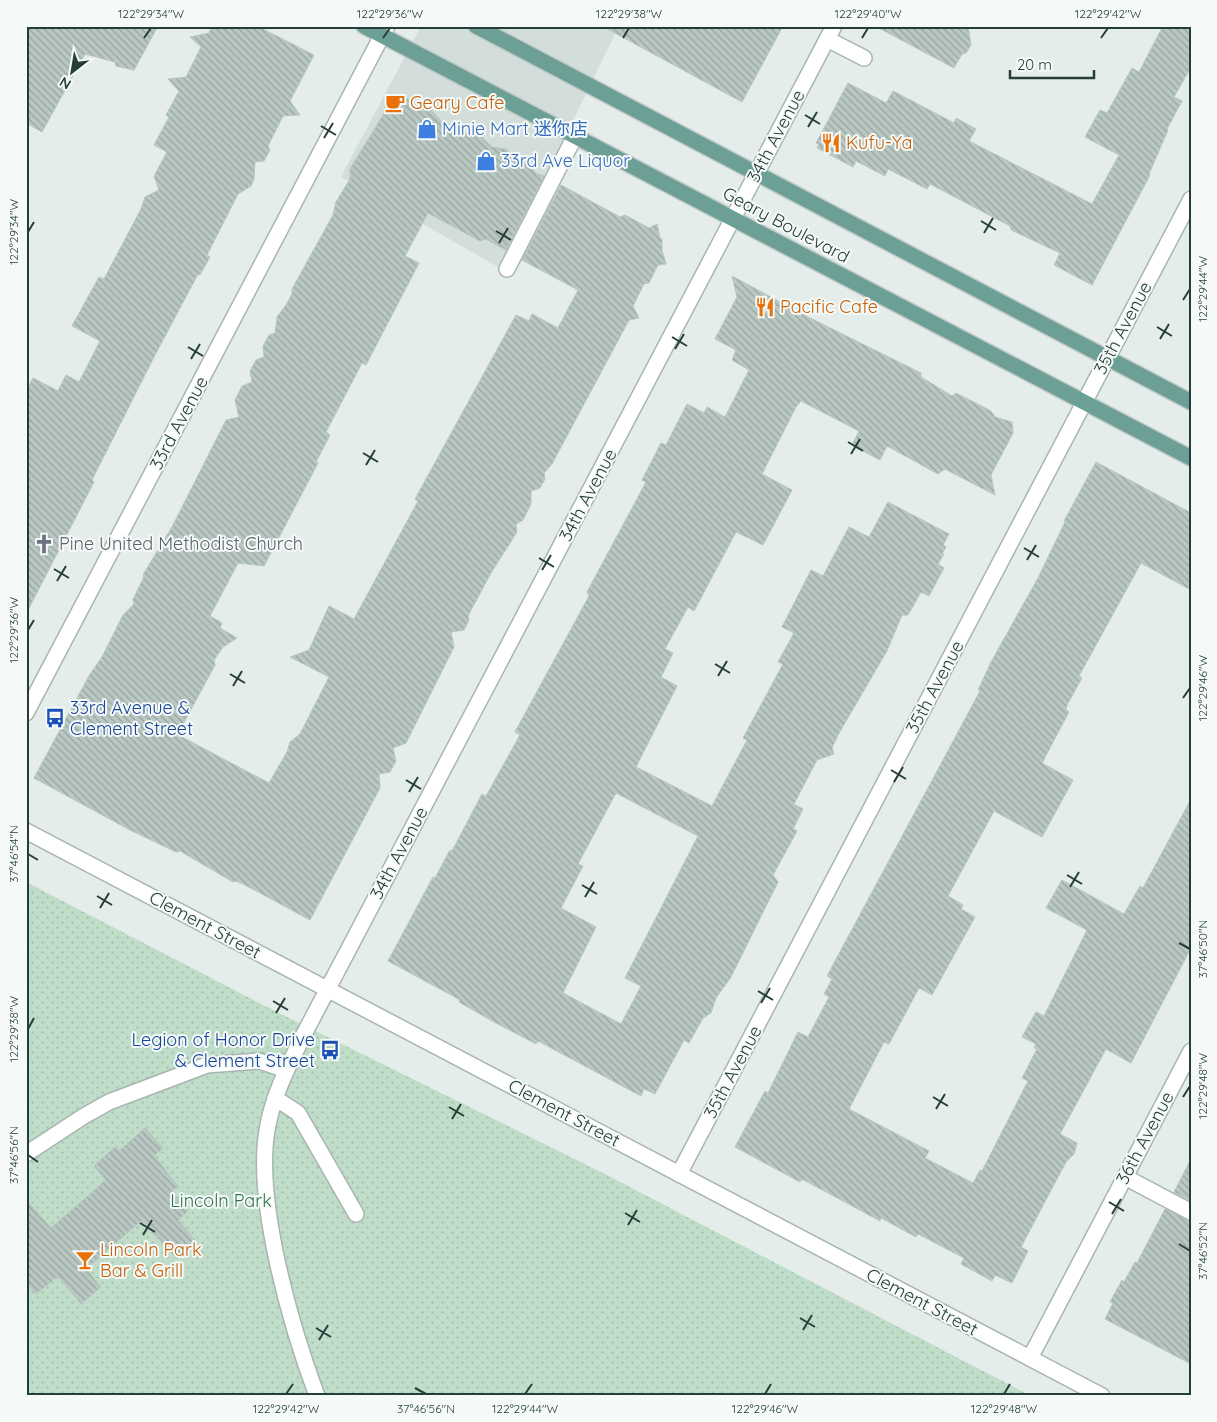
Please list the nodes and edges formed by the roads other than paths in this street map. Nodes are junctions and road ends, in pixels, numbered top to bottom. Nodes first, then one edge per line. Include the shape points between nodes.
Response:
1 (364, 26) edge
2 (476, 26) edge
3 (384, 31) edge
4 (831, 33) edge
5 (864, 58) dead end
6 (575, 136) junction
7 (757, 174) junction
8 (1191, 199) edge
9 (733, 219) junction
10 (507, 269) dead end
11 (1107, 358) junction
12 (1084, 402) junction
13 (1191, 402) edge
14 (1191, 458) edge
15 (26, 713) edge
16 (26, 831) edge
17 (328, 989) junction
18 (1191, 1052) edge
19 (286, 1070) junction
20 (275, 1098) junction
21 (26, 1154) edge
22 (679, 1174) junction
23 (1125, 1177) junction
24 (1191, 1212) edge
25 (356, 1214) dead end
26 (1030, 1358) junction
27 (317, 1396) edge
28 (1102, 1396) edge

1 - 3 main road, Geary Boulevard
2 - 7 main road, Geary Boulevard
3 - 6 main road, Geary Boulevard
3 - 15 street, 33rd Avenue
4 - 5 street
4 - 7 street, 34th Avenue
6 - 9 main road, Geary Boulevard
6 - 10 street
7 - 9 street, 34th Avenue
7 - 11 main road, Geary Boulevard
8 - 11 street, 35th Avenue
9 - 12 main road, Geary Boulevard
9 - 17 street, 34th Avenue
11 - 12 street, 35th Avenue
11 - 13 main road, Geary Boulevard
12 - 14 main road, Geary Boulevard
12 - 22 street, 35th Avenue
16 - 17 street, Clement Street
17 - 19 street, 34th Avenue
17 - 22 street, Clement Street
18 - 23 street, 36th Avenue
19 - 20 street, 34th Avenue
19 - 21 street via 259,1061 207,1065 109,1102
20 - 25 street via 298,1113
20 - 27 street, 34th Avenue via 265,1148 268,1203 285,1291
22 - 26 street, Clement Street
23 - 24 street
23 - 26 street, 36th Avenue
26 - 28 street, Clement Street

